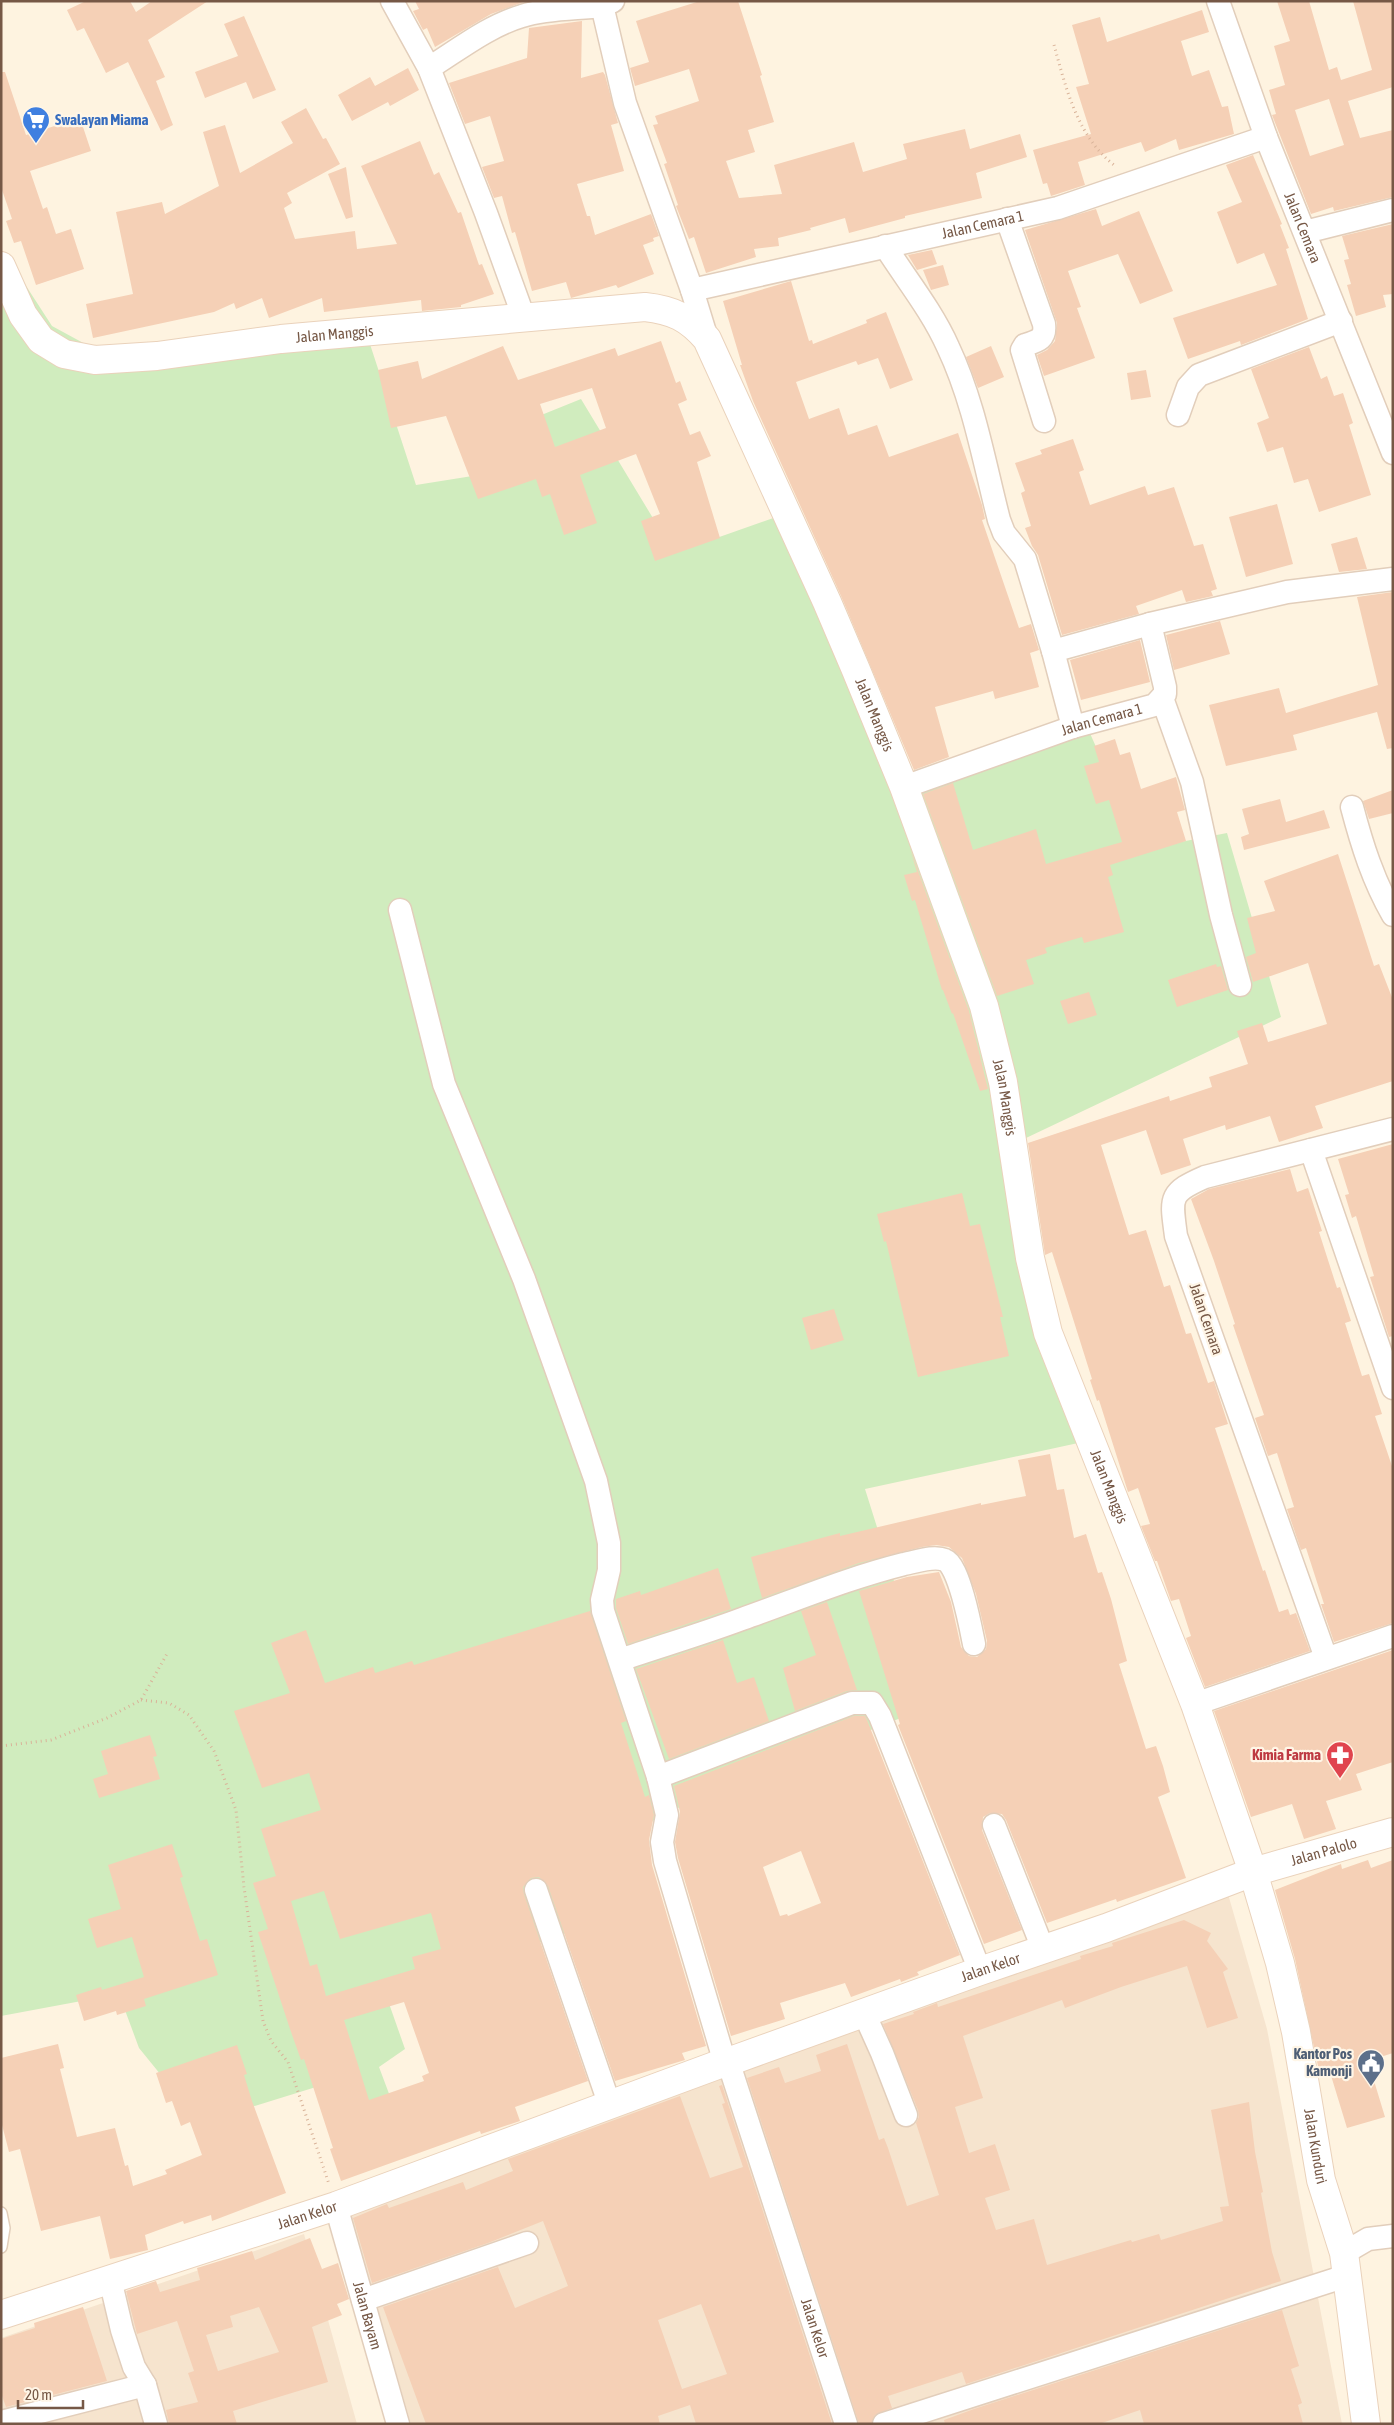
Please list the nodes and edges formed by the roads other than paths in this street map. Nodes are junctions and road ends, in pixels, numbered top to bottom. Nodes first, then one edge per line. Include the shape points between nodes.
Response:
1 (392, 1) edge
2 (1218, 1) edge
3 (605, 3) edge
4 (429, 68) junction
5 (1266, 137) junction
6 (1393, 210) edge
7 (1007, 219) junction
8 (1305, 232) junction
9 (885, 246) junction
10 (1, 266) edge
11 (692, 290) junction
12 (524, 318) junction
13 (1341, 321) junction
14 (707, 339) junction
15 (1178, 415) dead end
16 (1044, 420) dead end
17 (1393, 453) edge
18 (1393, 579) edge
19 (1150, 624) junction
20 (1053, 651) junction
21 (1162, 698) junction
22 (1073, 727) junction
23 (904, 787) junction
24 (1352, 807) dead end
25 (400, 910) dead end
26 (1393, 915) edge
27 (1240, 986) dead end
28 (1393, 1129) edge
29 (1311, 1150) junction
30 (1393, 1388) edge
31 (1393, 1636) edge
32 (974, 1644) dead end
33 (1326, 1658) junction
34 (620, 1660) junction
35 (1195, 1704) junction
36 (658, 1777) junction
37 (994, 1825) dead end
38 (1393, 1832) edge
39 (1253, 1872) junction
40 (536, 1890) dead end
41 (1043, 1949) junction
42 (980, 1971) junction
43 (864, 2013) junction
44 (726, 2062) junction
45 (610, 2106) junction
46 (906, 2115) dead end
47 (336, 2206) junction
48 (1, 2214) edge
49 (1393, 2236) edge
50 (527, 2243) dead end
51 (1, 2247) edge
52 (1345, 2264) junction
53 (110, 2279) junction
54 (363, 2300) junction
55 (1, 2315) edge
56 (145, 2385) junction
57 (1, 2422) edge
58 (156, 2424) edge
59 (398, 2424) edge
60 (846, 2424) edge
61 (884, 2424) edge
62 (1366, 2424) edge

1 - 4 street
2 - 5 street, Jalan Cemara
3 - 4 street via 510,19
3 - 11 street, Jalan Manggis via 625,103
4 - 12 street
5 - 7 street, Jalan Cemara 1 via 1058,208
5 - 8 street, Jalan Cemara
6 - 8 street
7 - 9 street, Jalan Cemara 1
7 - 16 street via 1044,324 1041,340 1025,345 1022,350
8 - 13 street, Jalan Cemara
9 - 11 street, Jalan Cemara 1
9 - 20 street via 949,348 973,414 998,520 1025,559
10 - 12 street, Jalan Manggis via 23,315 41,340 64,354 95,360 157,356 281,339
11 - 14 street, Jalan Manggis
12 - 14 street, Jalan Manggis via 645,307 665,309 696,326
13 - 15 street via 1199,375 1188,387
13 - 17 street, Jalan Cemara
14 - 23 street, Jalan Manggis via 827,602
18 - 19 street via 1287,592
19 - 20 street
19 - 21 street, Jalan Cemara 1 via 1165,687
20 - 22 street
21 - 22 street, Jalan Cemara 1 via 1156,705
21 - 27 street via 1192,782
22 - 23 street, Jalan Cemara 1
23 - 35 street, Jalan Manggis via 994,1040 1030,1258 1048,1333
24 - 26 street via 1364,854
25 - 34 street via 444,1084 524,1279 596,1481 609,1543 603,1611
28 - 29 street, Jalan Cemara
29 - 30 street
29 - 33 street, Jalan Cemara via 1205,1177 1184,1186 1178,1192 1173,1212 1176,1236
31 - 33 street
32 - 34 street via 952,1566 945,1559 937,1558 856,1577
33 - 35 street
34 - 36 street
35 - 39 street, Jalan Manggis
36 - 42 street via 852,1703 872,1703 880,1716
36 - 44 street via 667,1815 662,1842 664,1861
37 - 41 street
38 - 39 street, Jalan Palolo
39 - 41 street, Jalan Kelor
39 - 52 street, Jalan Kunduri via 1280,1963 1296,2032 1321,2180
40 - 45 street
41 - 42 street, Jalan Kelor
42 - 43 street, Jalan Kelor
43 - 44 street, Jalan Kelor
43 - 46 street
44 - 45 street, Jalan Kelor
44 - 60 street, Jalan Kelor
45 - 47 street, Jalan Kelor
47 - 53 street, Jalan Kelor
47 - 54 street, Jalan Bayam
48 - 51 lane via 4,2228
49 - 52 street via 1368,2239
50 - 54 street
52 - 61 street
52 - 62 street, Jalan Kunduri
53 - 55 street, Jalan Kelor
53 - 56 street via 134,2368
54 - 59 street, Jalan Bayam
56 - 57 street
56 - 58 street

